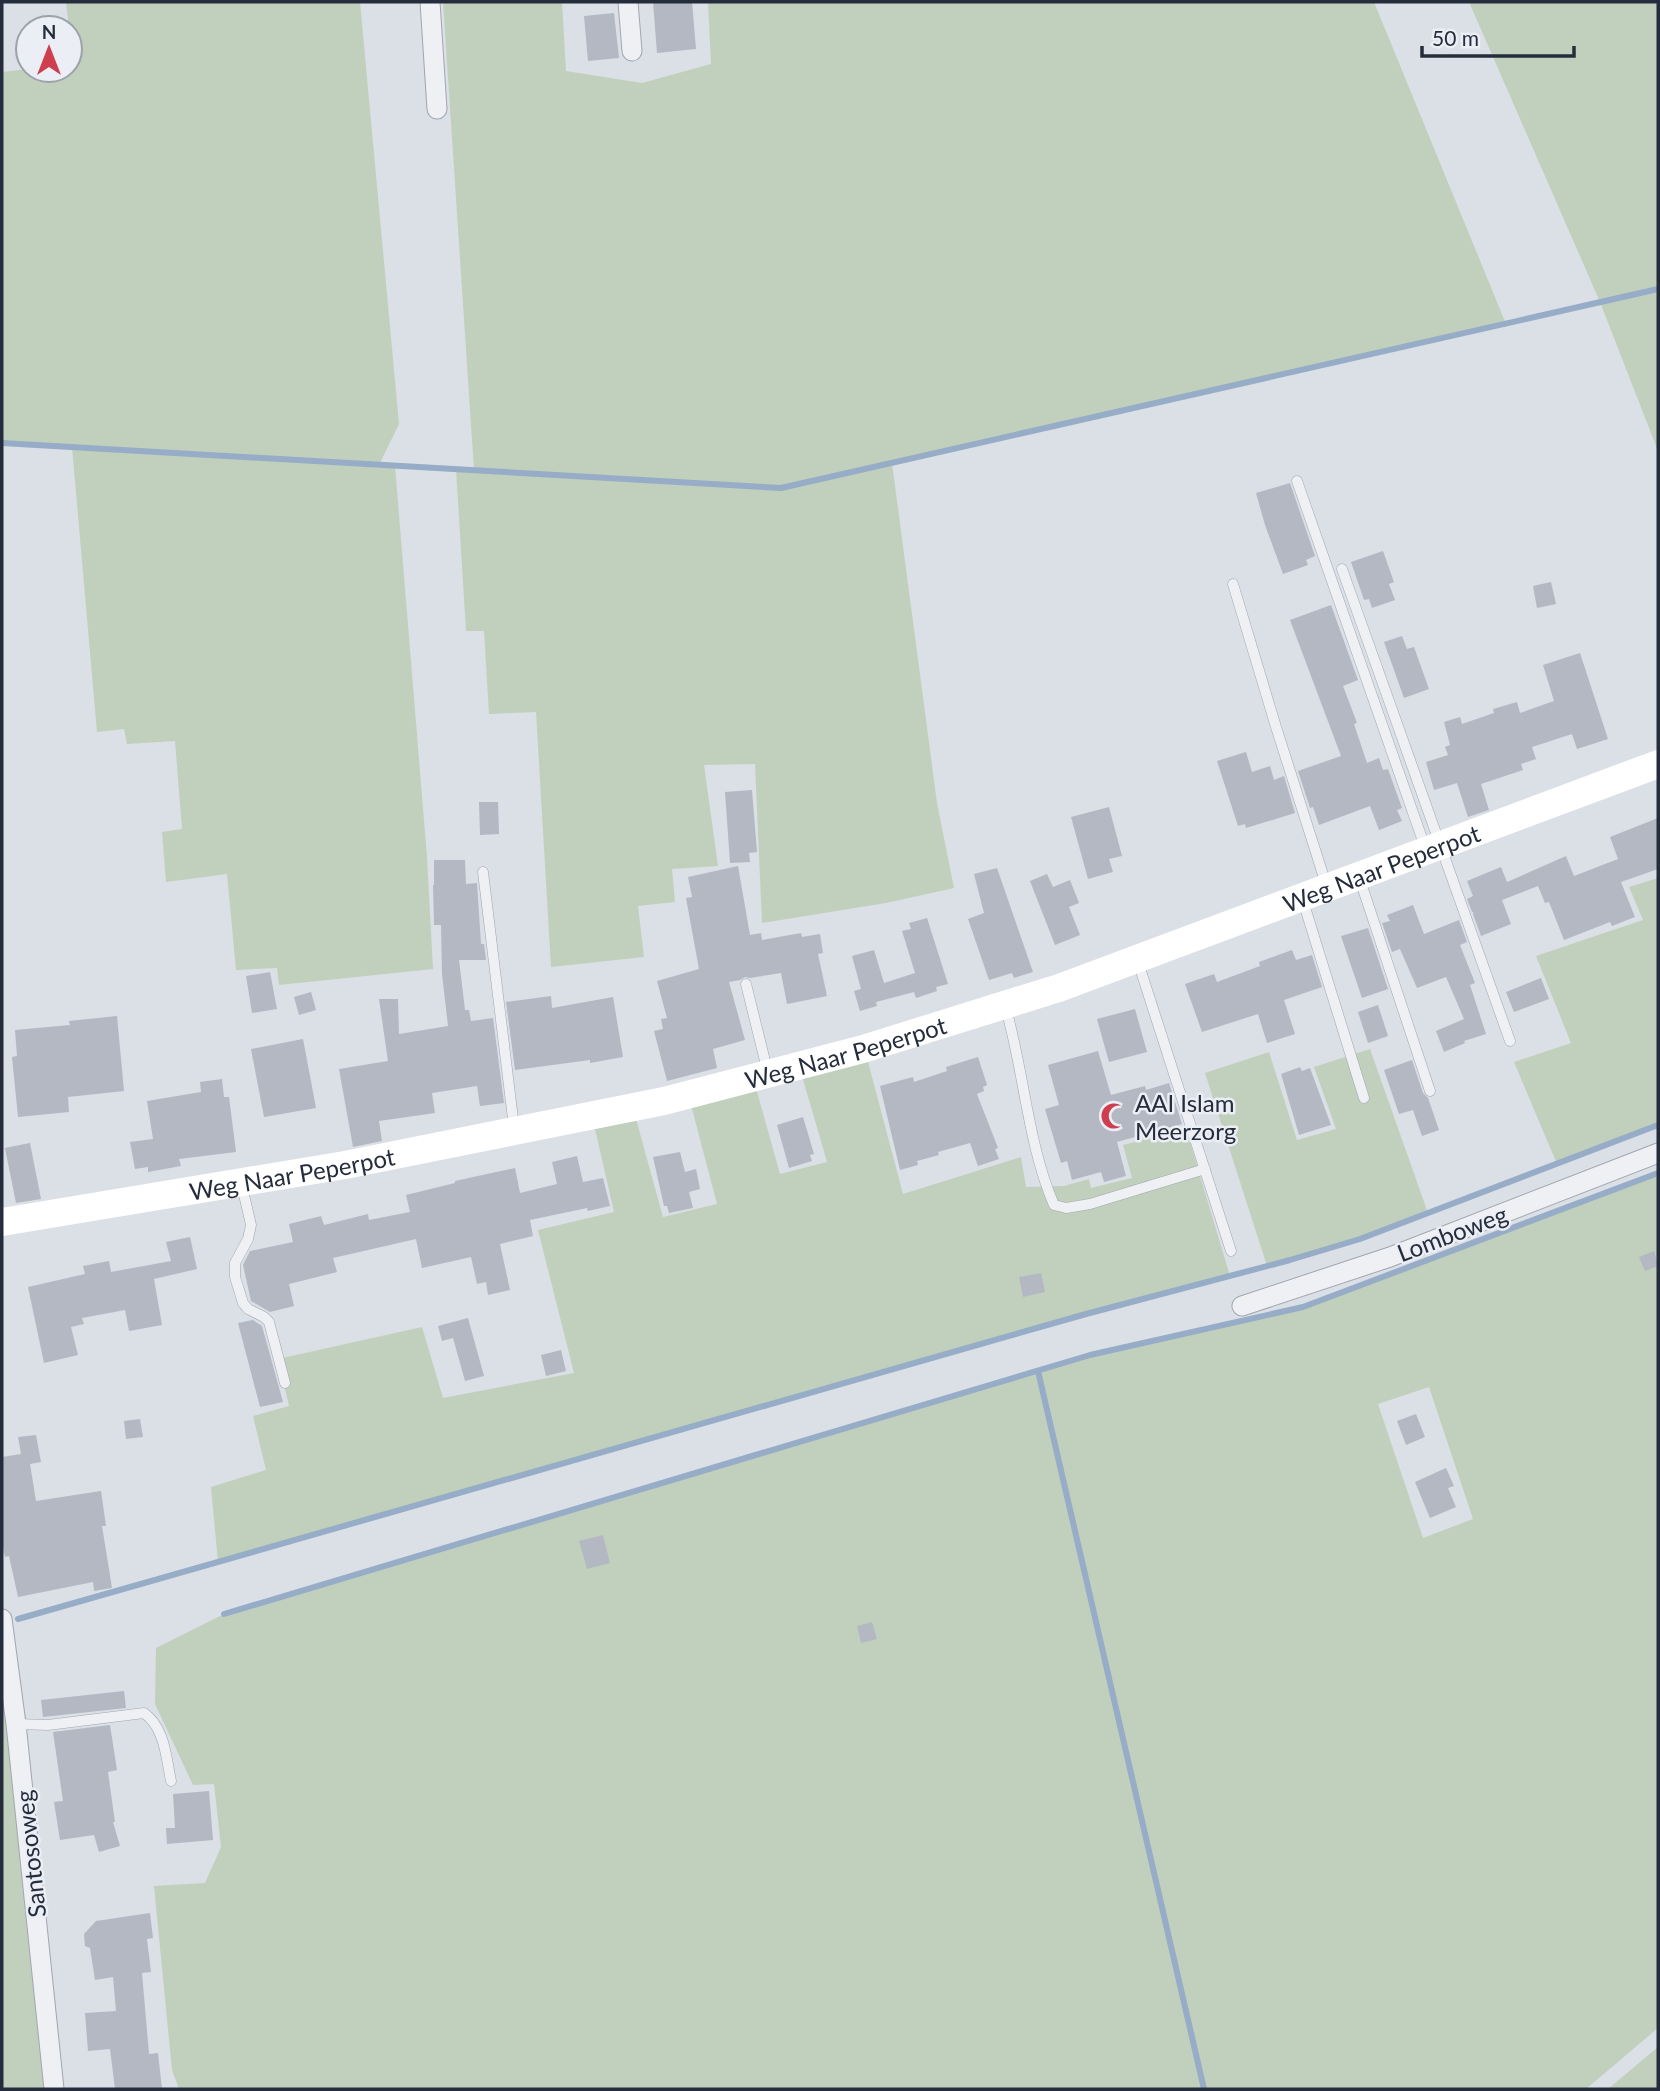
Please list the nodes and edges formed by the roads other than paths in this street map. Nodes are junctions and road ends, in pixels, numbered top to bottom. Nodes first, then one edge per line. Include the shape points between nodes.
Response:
1 (430, 2) edge
2 (628, 2) edge
3 (632, 51) dead end
4 (437, 109) dead end
5 (1297, 481) dead end
6 (1342, 569) dead end
7 (1233, 584) dead end
8 (1658, 764) edge
9 (1433, 848) junction
10 (483, 872) dead end
11 (1359, 876) junction
12 (1314, 892) junction
13 (1137, 958) junction
14 (746, 984) dead end
15 (1005, 1005) junction
16 (1510, 1041) dead end
17 (768, 1074) junction
18 (1430, 1091) dead end
19 (1364, 1098) dead end
20 (515, 1131) junction
21 (1658, 1153) edge
22 (1205, 1169) junction
23 (241, 1182) junction
24 (2, 1223) edge
25 (1231, 1251) dead end
26 (1242, 1306) dead end
27 (285, 1383) dead end
28 (3, 1629) edge
29 (16, 1724) junction
30 (171, 1781) dead end
31 (54, 2089) edge

1 - 4 street
2 - 3 street
5 - 9 lane
6 - 9 lane
7 - 12 lane via 1276,727
8 - 9 street, Weg Naar Peperpot
9 - 11 street, Weg Naar Peperpot
9 - 16 lane
10 - 20 lane
11 - 12 street, Weg Naar Peperpot
11 - 18 lane
12 - 13 street, Weg Naar Peperpot
12 - 19 lane
13 - 15 street, Weg Naar Peperpot
13 - 22 lane
14 - 17 lane
15 - 17 street, Weg Naar Peperpot
15 - 22 lane via 1041,1168 1054,1205 1090,1204
17 - 20 street, Weg Naar Peperpot
20 - 23 street, Weg Naar Peperpot
21 - 26 street, Lomboweg via 1390,1257
22 - 25 lane
23 - 24 street, Weg Naar Peperpot
23 - 27 lane via 251,1225 235,1263 235,1277 243,1303 269,1322
28 - 29 street, Santosoweg
29 - 30 lane via 144,1713 160,1730
29 - 31 street, Santosoweg

